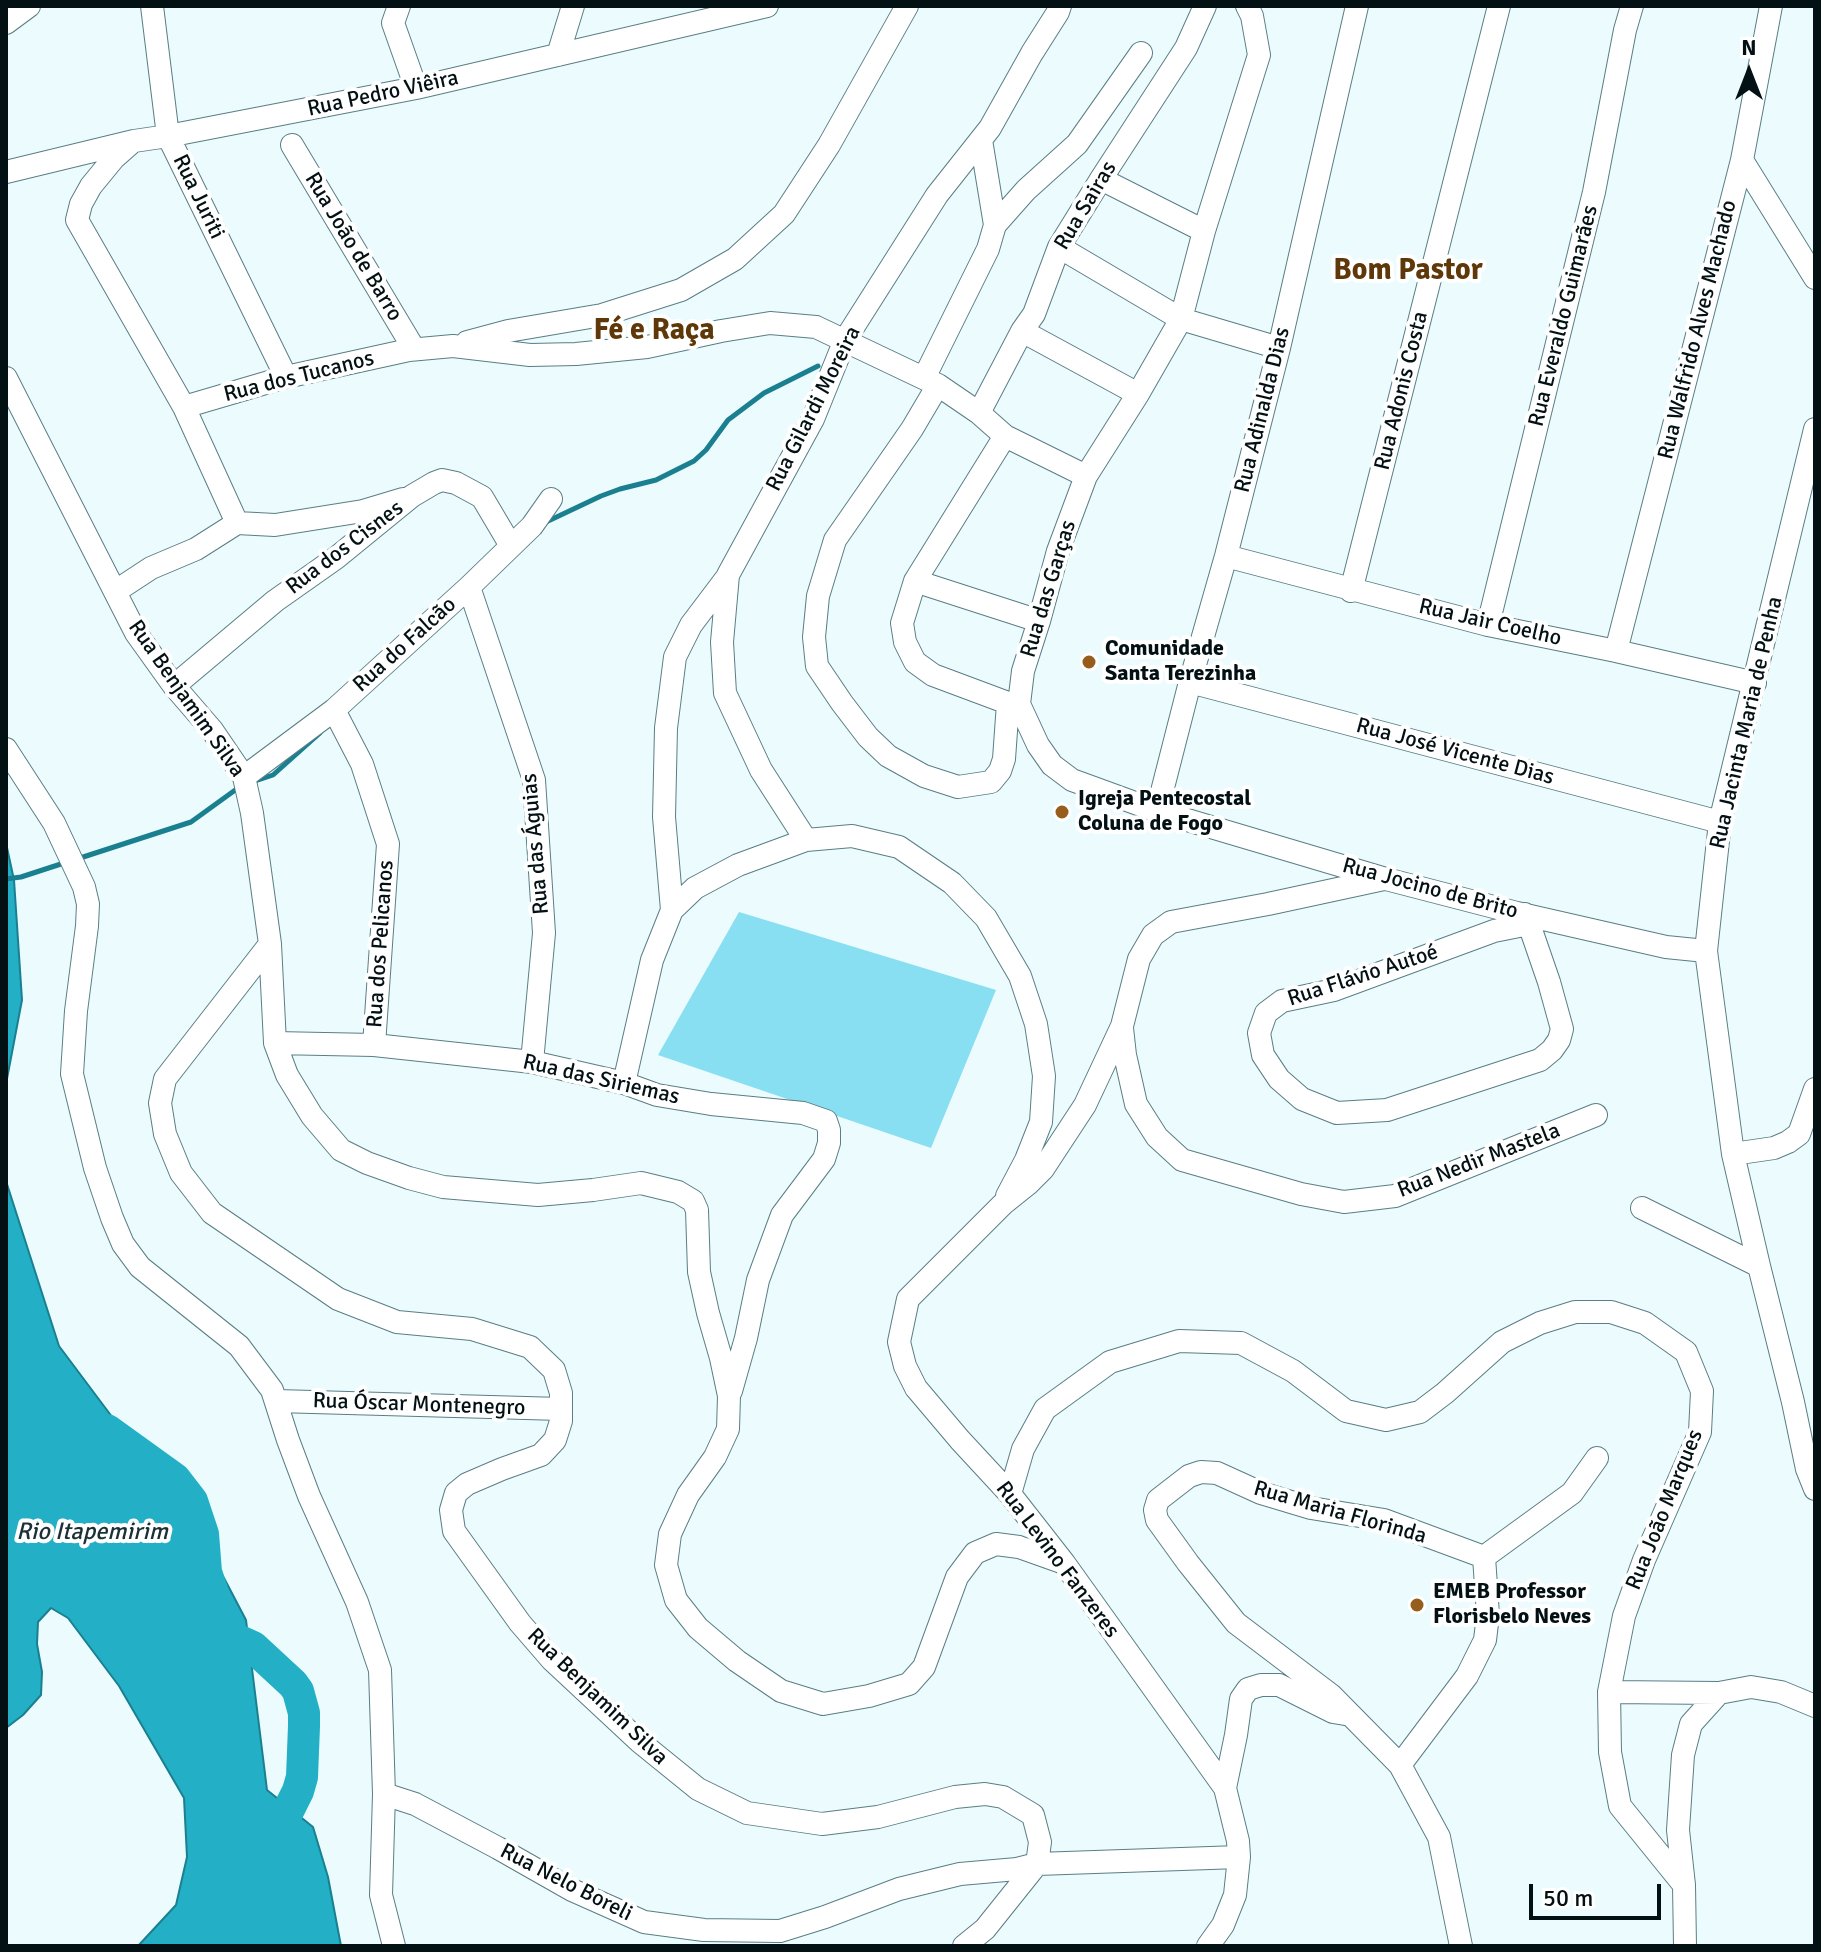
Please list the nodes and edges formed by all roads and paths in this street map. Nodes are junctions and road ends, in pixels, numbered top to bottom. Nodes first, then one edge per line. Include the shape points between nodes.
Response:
1 (29, 6) edge
2 (152, 6) edge
3 (399, 6) edge
4 (573, 6) edge
5 (761, 6) edge
6 (907, 6) edge
7 (1060, 6) edge
8 (1205, 6) edge
9 (1247, 6) edge
10 (1357, 6) edge
11 (1499, 6) edge
12 (1632, 6) edge
13 (1771, 6) edge
14 (6, 23) edge
15 (1141, 53) dead end
16 (558, 55) junction
17 (416, 88) junction
18 (168, 136) junction
19 (981, 140) junction
20 (134, 141) junction
21 (292, 145) dead end
22 (1742, 160) junction
23 (6, 172) edge
24 (1101, 179) junction
25 (995, 225) junction
26 (1204, 231) junction
27 (1059, 247) junction
28 (1815, 278) edge
29 (1181, 319) junction
30 (1022, 331) junction
31 (845, 340) junction
32 (453, 346) junction
33 (1279, 348) junction
34 (414, 349) junction
35 (286, 377) junction
36 (6, 378) edge
37 (931, 381) junction
38 (1138, 394) junction
39 (184, 407) junction
40 (979, 413) junction
41 (1815, 429) edge
42 (1005, 436) junction
43 (1086, 476) junction
44 (412, 496) junction
45 (551, 499) dead end
46 (237, 523) junction
47 (511, 546) junction
48 (1226, 556) junction
49 (728, 575) junction
50 (915, 581) junction
51 (469, 587) junction
52 (116, 591) junction
53 (1351, 591) junction
54 (1039, 621) junction
55 (1488, 625) junction
56 (1616, 651) junction
57 (1190, 682) junction
58 (1755, 683) junction
59 (174, 686) junction
60 (1013, 703) junction
61 (334, 710) junction
62 (6, 749) edge
63 (244, 777) junction
64 (1157, 811) junction
65 (1720, 822) junction
66 (806, 840) junction
67 (1386, 879) junction
68 (672, 910) junction
69 (1527, 919) junction
70 (270, 944) junction
71 (1706, 951) junction
72 (1122, 1026) junction
73 (275, 1043) junction
74 (374, 1045) junction
75 (532, 1062) junction
76 (624, 1083) junction
77 (1815, 1089) edge
78 (1596, 1115) dead end
79 (1733, 1154) junction
80 (1003, 1204) junction
81 (1642, 1208) dead end
82 (1759, 1266) junction
83 (729, 1396) junction
84 (277, 1401) junction
85 (561, 1409) junction
86 (1597, 1458) dead end
87 (1815, 1489) edge
88 (1010, 1494) junction
89 (1484, 1557) junction
90 (1064, 1563) junction
91 (1609, 1692) junction
92 (1719, 1693) junction
93 (1815, 1706) edge
94 (1350, 1715) junction
95 (1400, 1765) junction
96 (1225, 1788) junction
97 (384, 1794) junction
98 (1239, 1857) junction
99 (1037, 1864) junction
100 (1684, 1885) junction
101 (394, 1946) edge
102 (964, 1946) edge
103 (1208, 1946) edge
104 (1461, 1946) edge
105 (1685, 1946) edge

1 - 14 street
2 - 18 street, Rua Juriti
3 - 17 street via 393,23
4 - 16 street
5 - 16 street, Rua Pedro Viêira
6 - 32 street via 784,214 735,259 681,290 602,315
7 - 19 street, Rua Gilardi Moreira
8 - 24 street, Rua Sairas via 1186,48
9 - 26 street via 1259,55
10 - 33 street, Rua Adinalda Dias
11 - 53 street, Rua Adonis Costa
12 - 55 street, Rua Everaldo Guimarães via 1594,192
13 - 22 street, Rua Walfrido Alves Machado
15 - 25 street via 1077,144
16 - 17 street, Rua Pedro Viêira
17 - 18 street, Rua Pedro Viêira
18 - 20 street, Rua Pedro Viêira
18 - 35 street, Rua Juriti
19 - 25 street
19 - 31 street, Rua Gilardi Moreira via 937,195
20 - 23 street, Rua Pedro Viêira
20 - 39 street via 91,186 77,220
21 - 34 street, Rua João de Barro
22 - 28 street
22 - 56 street, Rua Walfrido Alves Machado
24 - 26 street
24 - 27 street, Rua Sairas
25 - 37 street, Rua das Garças
26 - 29 street
27 - 29 street
27 - 30 street, Rua Sairas via 1034,314
29 - 33 street
29 - 38 street, Rua das Garças
30 - 38 street
30 - 40 street, Rua Sairas
31 - 32 street via 816,327 770,323 647,347 576,354
31 - 37 street
31 - 49 street, Rua Gilardi Moreira via 813,419
32 - 34 street, Rua dos Tucanos
33 - 48 street, Rua Adinalda Dias
34 - 35 street, Rua dos Tucanos
35 - 39 street, Rua dos Tucanos
36 - 52 street, Rua Benjamim Silva
37 - 40 street
37 - 60 street, Rua das Garças via 912,429 835,540 818,596 817,666 888,756 958,787 991,782 1000,771
38 - 43 street, Rua das Garças
39 - 46 street
40 - 42 street
41 - 58 street, Rua Jacinta Maria de Penha
42 - 43 street
42 - 50 street
43 - 54 street, Rua das Garças
44 - 46 street via 363,511 275,525
44 - 47 street, Rua dos Cisnes via 442,480 456,483 482,497
44 - 59 street, Rua dos Cisnes
45 - 47 street, Rua do Falcão
46 - 52 street
47 - 51 street, Rua do Falcão
48 - 53 street, Rua Jair Coelho
48 - 57 street, Rua Adinalda Dias
49 - 66 street, Rua Gilardi Moreira via 722,642 725,693 761,770
49 - 68 street via 675,657 666,728 664,817
50 - 54 street
50 - 60 street via 902,623 915,662 933,675
51 - 61 street, Rua do Falcão
51 - 75 street, Rua das Águias via 534,780 544,933
52 - 59 street, Rua Benjamim Silva via 136,633
53 - 55 street, Rua Jair Coelho
54 - 60 street, Rua das Garças
55 - 56 street, Rua Jair Coelho
56 - 58 street, Rua Jair Coelho
57 - 64 street, Rua Adinalda Dias
57 - 65 street, Rua José Vicente Dias
58 - 65 street, Rua Jacinta Maria de Penha
59 - 63 street, Rua Benjamim Silva
60 - 64 street via 1052,765 1072,780
61 - 63 street, Rua do Falcão
61 - 74 street, Rua dos Pelicanos via 362,764 388,844
62 - 84 street via 54,823 88,904 72,1074 112,1218 140,1267 239,1346
63 - 70 street, Rua Benjamim Silva
64 - 67 street, Rua Jocino de Brito
65 - 71 street, Rua Jacinta Maria de Penha
66 - 68 street via 738,865 695,888
66 - 80 street via 852,836 899,847 952,883 986,918 1020,976 1036,1024 1044,1076 1041,1122
67 - 69 street, Rua Jocino de Brito
67 - 72 street via 1171,922 1153,935 1139,959
68 - 76 street via 652,960
69 - 69 street, Rua Flávio Autoé via 1334,990 1282,1001 1266,1013 1259,1033 1263,1055 1302,1099 1337,1113 1387,1110 1540,1060 1562,1029
69 - 71 street, Rua Jocino de Brito
70 - 73 street
70 - 85 street, Rua Benjamim Silva via 165,1079 160,1103 165,1134 181,1173 212,1213 338,1299 397,1322 472,1329 530,1347 554,1370
71 - 79 street, Rua Jacinta Maria de Penha
72 - 78 street, Rua Nedir Mastela via 1136,1104 1157,1137 1182,1160 1301,1194 1344,1202 1395,1196
72 - 80 street via 1085,1105 1043,1169
73 - 74 street, Rua das Siriemas
73 - 83 street via 312,1116 341,1150 367,1163 443,1187 538,1195 641,1183 693,1201 699,1272
74 - 75 street, Rua das Siriemas
75 - 76 street, Rua das Siriemas
76 - 83 street, Rua das Siriemas via 657,1095 803,1113 826,1121 829,1143 824,1159 782,1215 758,1280
77 - 79 street via 1799,1134 1774,1148
79 - 82 street, Rua Jacinta Maria de Penha
80 - 88 street, Rua Levino Fanzeres via 908,1299 899,1342 916,1388
81 - 82 street
82 - 87 street, Rua Jacinta Maria de Penha
83 - 90 street via 728,1429 670,1534 666,1565 676,1600 698,1628 781,1691 823,1704 909,1684 924,1667 957,1577 975,1553 996,1544
84 - 85 street, Rua Óscar Montenegro
84 - 97 street via 309,1496 357,1602 380,1670
85 - 99 street, Rua Benjamim Silva via 555,1440 541,1455 467,1484 456,1493 451,1510 454,1531 552,1660 698,1789 747,1813 822,1824 878,1817 955,1797 1003,1797 1033,1815 1040,1842
86 - 89 street via 1572,1493
88 - 90 street, Rua Levino Fanzeres
88 - 91 street, Rua João Marques via 1023,1449 1045,1409 1110,1362 1179,1341 1241,1343 1293,1371 1346,1411 1386,1420 1420,1412 1502,1342 1540,1323 1575,1312 1611,1312 1645,1323 1686,1352 1702,1391 1700,1432 1624,1616
89 - 94 street, Rua Maria Florinda via 1384,1520 1261,1493 1217,1473 1189,1476 1158,1500 1157,1520 1236,1623
89 - 95 street via 1485,1640 1467,1676
90 - 96 street, Rua Levino Fanzeres
91 - 92 street
91 - 100 street, Rua João Marques via 1610,1752 1620,1806
92 - 93 street via 1751,1687
92 - 100 street via 1691,1724 1683,1755 1678,1830
94 - 95 street, Rua Maria Florinda
94 - 96 street via 1279,1685 1248,1689 1241,1699
95 - 104 street, Rua Maria Florinda via 1439,1837
96 - 98 street, Rua Levino Fanzeres
97 - 99 street, Rua Nelo Boreli via 415,1804 572,1890 644,1922 704,1930 780,1931 899,1889
97 - 101 street via 381,1895
98 - 99 street, Rua Nelo Boreli
98 - 103 street, Rua Levino Fanzeres via 1235,1895
99 - 102 street via 985,1929
100 - 105 street

